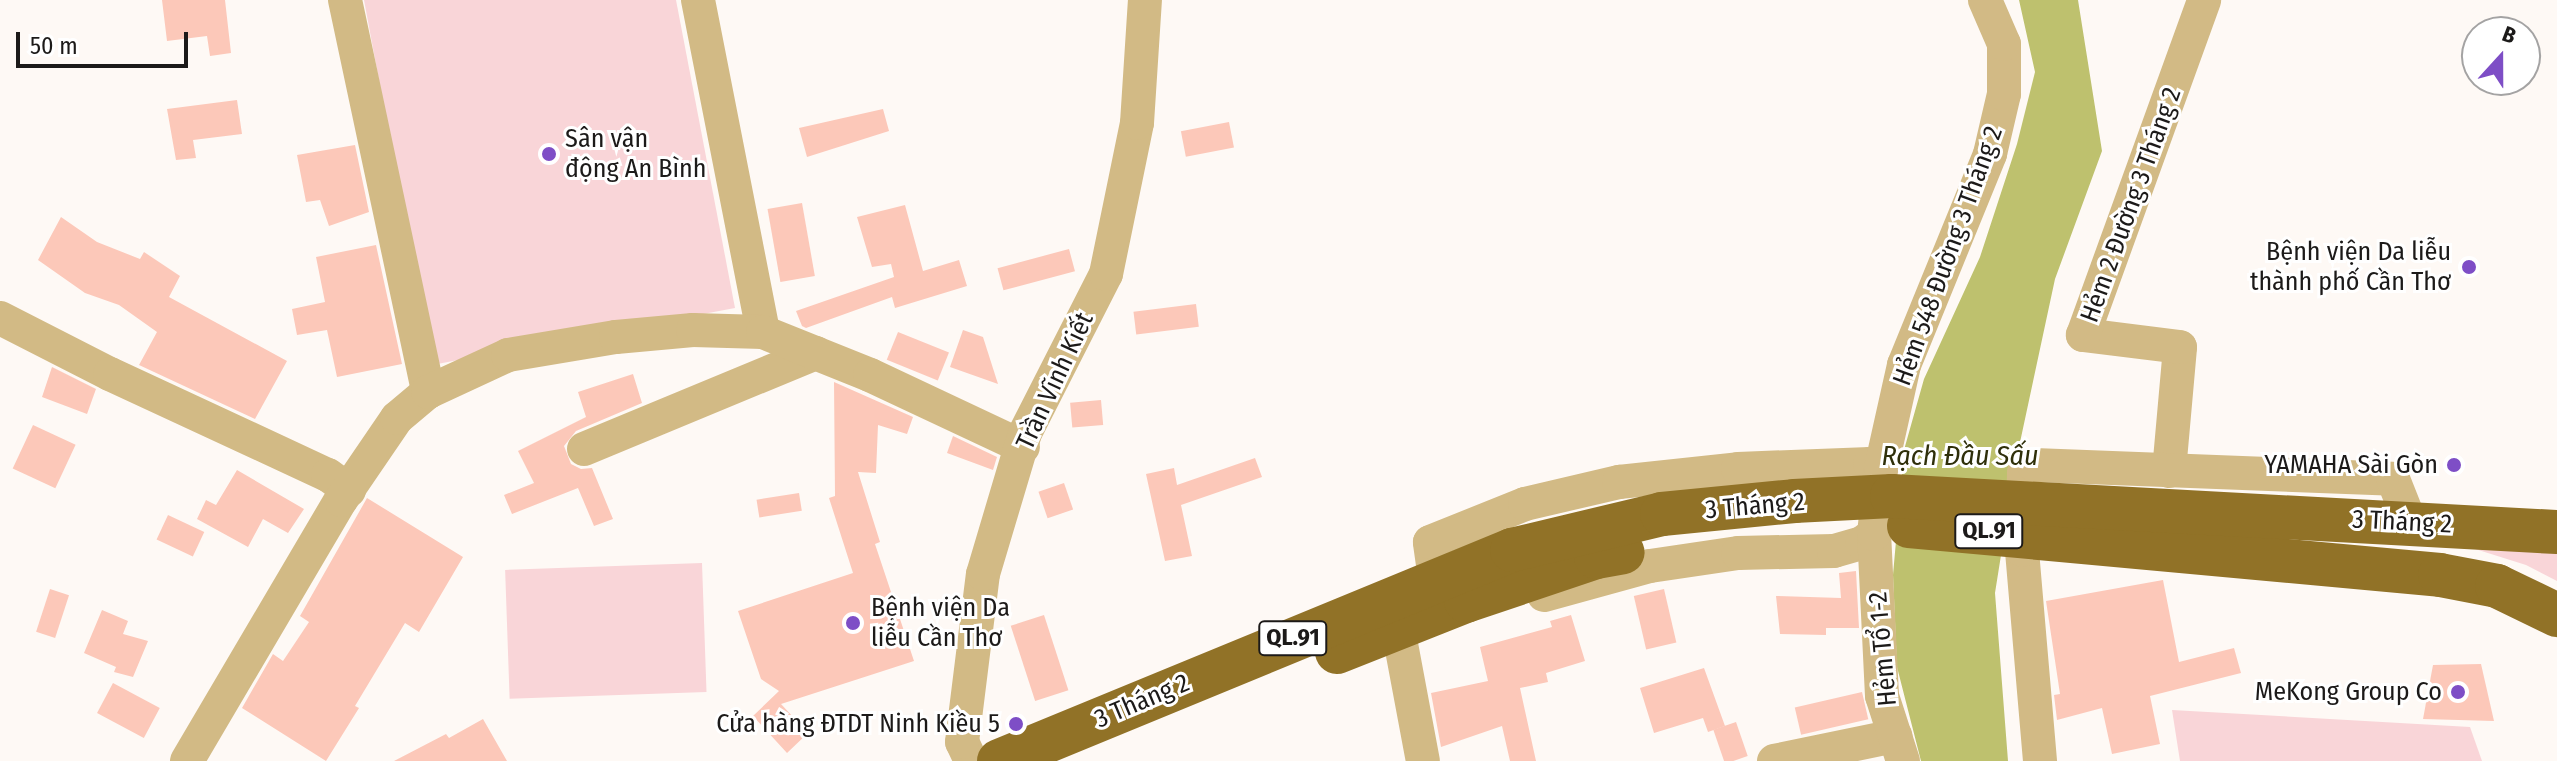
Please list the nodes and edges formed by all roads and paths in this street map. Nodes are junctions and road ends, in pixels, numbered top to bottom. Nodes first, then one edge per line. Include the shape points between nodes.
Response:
1 (345, 0) edge
2 (698, 0) edge
3 (1145, 0) edge
4 (1985, 0) edge
5 (2204, 0) edge
6 (0, 318) edge
7 (763, 332) junction
8 (816, 353) junction
9 (428, 392) junction
10 (1023, 447) junction
11 (584, 449) dead end
12 (1881, 468) junction
13 (2169, 471) junction
14 (349, 490) junction
15 (2410, 522) junction
16 (2557, 532) edge
17 (1874, 534) junction
18 (1594, 543) junction
19 (2022, 550) junction
20 (2440, 575) junction
21 (1450, 590) junction
22 (2557, 615) edge
23 (1398, 628) junction
24 (1899, 748) edge
25 (187, 761) edge
26 (971, 761) edge
27 (999, 761) edge
28 (1079, 761) edge
29 (1423, 761) edge
30 (1774, 761) edge
31 (2040, 761) edge

1 - 9 street
2 - 7 street
3 - 10 street, Trần Vĩnh Kiết via 1137,123 1106,274 1025,433
4 - 12 street, Hẻm 548 Đường 3 Tháng 2 via 2004,44 2004,94 1990,154 1904,365
5 - 13 street, Hẻm 2 Đường 3 Tháng 2 via 2083,335 2180,347
6 - 14 street via 328,475
7 - 8 street
7 - 9 street via 693,330 508,355
8 - 10 street
8 - 11 street
9 - 14 street via 397,418
10 - 26 street, Trần Vĩnh Kiết via 983,574 962,742
12 - 17 street, Hẻm 548 Đường 3 Tháng 2
12 - 21 street via 1870,464 1738,469 1619,482 1525,504 1430,542
13 - 15 street via 2393,479
13 - 19 street via 2034,465 2024,473
14 - 25 street
15 - 16 highway, 3 Tháng 2 / QL.91
15 - 18 highway, 3 Tháng 2 / QL.91 via 1892,496 1662,514
17 - 21 street via 1834,551 1738,553 1650,566 1486,611 1476,611
17 - 24 street, Hẻm Tổ 1-2 via 1882,696
18 - 20 highway, 3 Tháng 2 / QL.91 via 1746,528 1887,525
18 - 21 highway, 3 Tháng 2 / QL.91
19 - 20 street via 2146,559 2412,592 2432,586
19 - 31 street
20 - 22 highway, 3 Tháng 2 / QL.91 via 2497,586
21 - 23 highway, 3 Tháng 2 / QL.91
21 - 27 highway, 3 Tháng 2 / QL.91
23 - 28 highway, 3 Tháng 2 / QL.91
23 - 29 street
24 - 30 street

